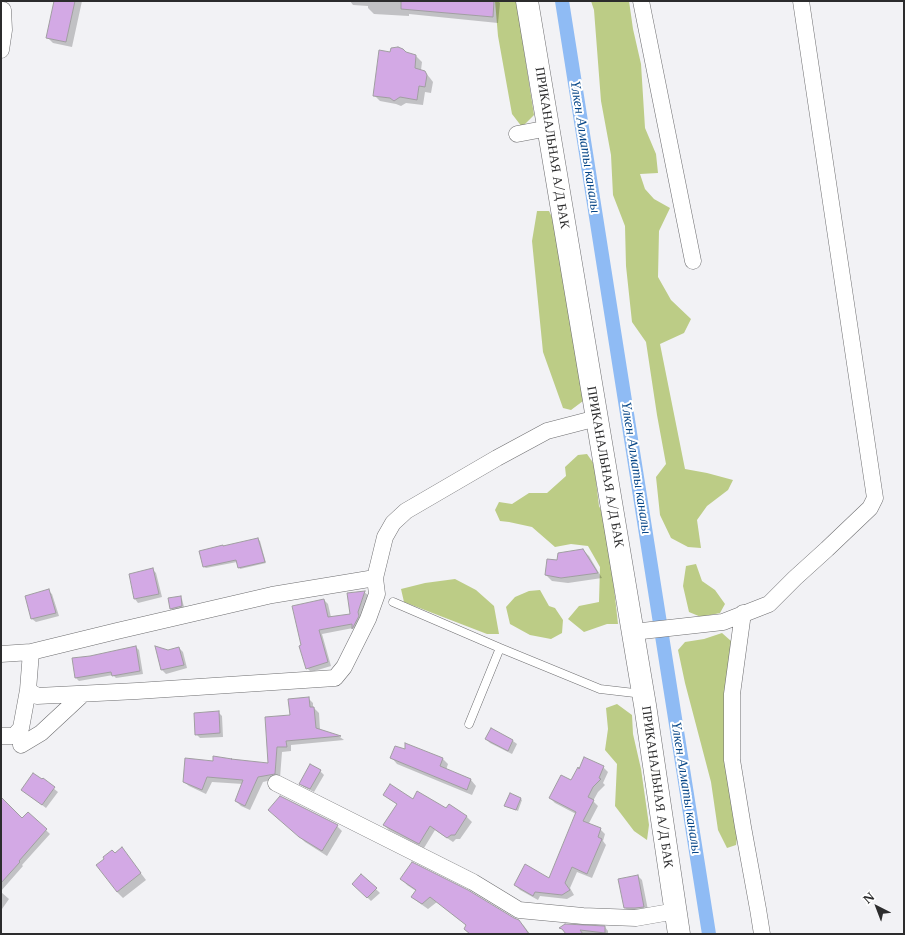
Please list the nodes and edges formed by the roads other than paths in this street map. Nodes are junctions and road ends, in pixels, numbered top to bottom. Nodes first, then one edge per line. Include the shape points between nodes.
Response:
1 (527, 1) edge
2 (641, 1) edge
3 (801, 1) edge
4 (1, 10) edge
5 (1, 50) edge
6 (548, 128) junction
7 (517, 134) dead end
8 (693, 261) dead end
9 (597, 418) junction
10 (375, 578) junction
11 (393, 602) dead end
12 (743, 614) junction
13 (634, 632) junction
14 (500, 648) junction
15 (31, 652) junction
16 (1, 654) edge
17 (28, 690) junction
18 (83, 694) junction
19 (643, 694) junction
20 (469, 724) dead end
21 (1, 736) edge
22 (21, 745) dead end
23 (276, 783) dead end
24 (676, 911) junction
25 (679, 934) edge
26 (762, 934) edge

1 - 6 main road, ПРИКАНАЛЬНАЯ А/Д БАК
2 - 8 street
3 - 12 street via 875,498 870,508 769,604
4 - 5 street via 4,30
6 - 7 street
6 - 9 main road, ПРИКАНАЛЬНАЯ А/Д БАК
9 - 10 street via 547,431 406,511 393,523 385,537
9 - 13 main road, ПРИКАНАЛЬНАЯ А/Д БАК
10 - 15 street via 272,595
10 - 18 street via 377,594 368,619 344,667 335,678
11 - 14 lane
12 - 13 street via 723,622
12 - 26 street via 732,694 732,760
13 - 19 main road, ПРИКАНАЛЬНАЯ А/Д БАК
14 - 19 lane via 600,689
14 - 20 lane
15 - 16 street
15 - 17 street
17 - 18 street via 37,696
17 - 21 street via 21,728 14,736
18 - 22 street via 41,733
19 - 24 main road, ПРИКАНАЛЬНАЯ А/Д БАК
23 - 24 street via 473,882 519,910 636,918
24 - 25 main road, ПРИКАНАЛЬНАЯ А/Д БАК

